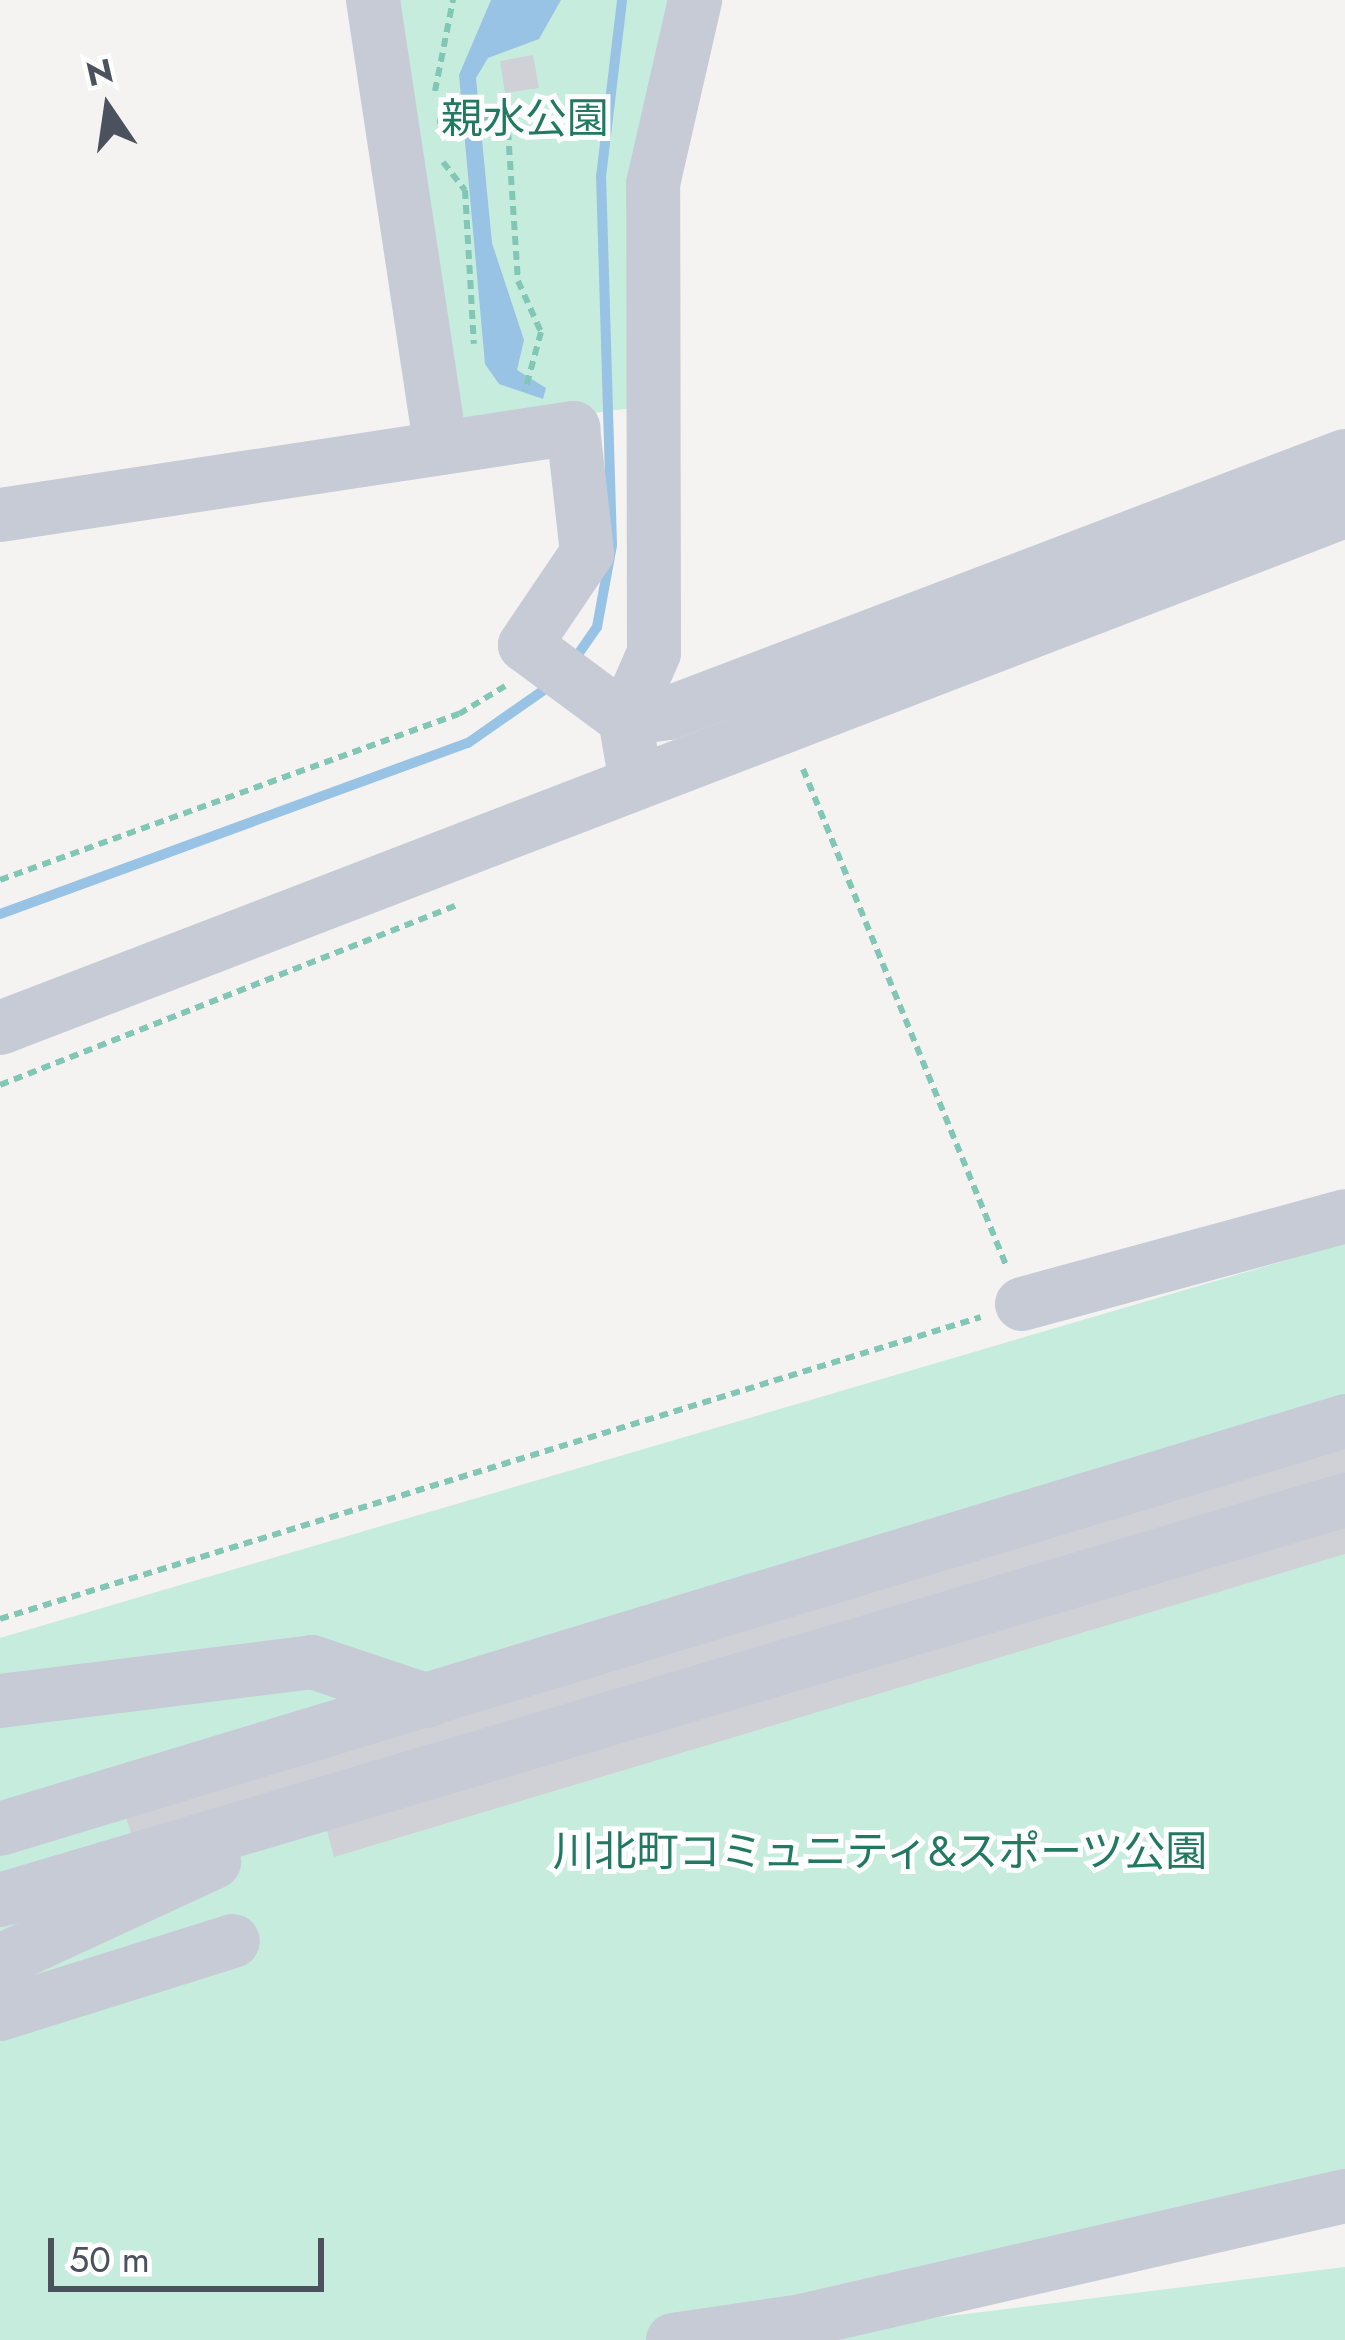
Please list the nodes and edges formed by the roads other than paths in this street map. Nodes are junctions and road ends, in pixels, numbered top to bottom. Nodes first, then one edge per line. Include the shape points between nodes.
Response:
1 (374, 0) edge
2 (695, 0) edge
3 (441, 448) junction
4 (1345, 456) edge
5 (1345, 511) edge
6 (0, 515) edge
7 (613, 710) junction
8 (636, 782) junction
9 (0, 1028) edge
10 (1345, 1216) edge
11 (1022, 1304) road end
12 (1345, 1421) edge
13 (1345, 1500) edge
14 (0, 1702) edge
15 (428, 1702) junction
16 (279, 1814) junction
17 (0, 1829) edge
18 (0, 1900) edge
19 (233, 1941) dead end
20 (0, 1961) edge
21 (0, 2014) edge
22 (1345, 2196) edge
23 (673, 2340) edge

1 - 3 street
2 - 7 street via 653,184 654,653
3 - 6 street
3 - 7 street via 573,428 587,553 526,645
4 - 7 street via 669,712
5 - 8 street
7 - 8 street
8 - 9 street
10 - 11 street
12 - 15 street
13 - 16 street
14 - 15 street via 312,1662
15 - 17 street
16 - 18 street
16 - 20 street via 202,1870
19 - 21 street
22 - 23 street via 801,2321

